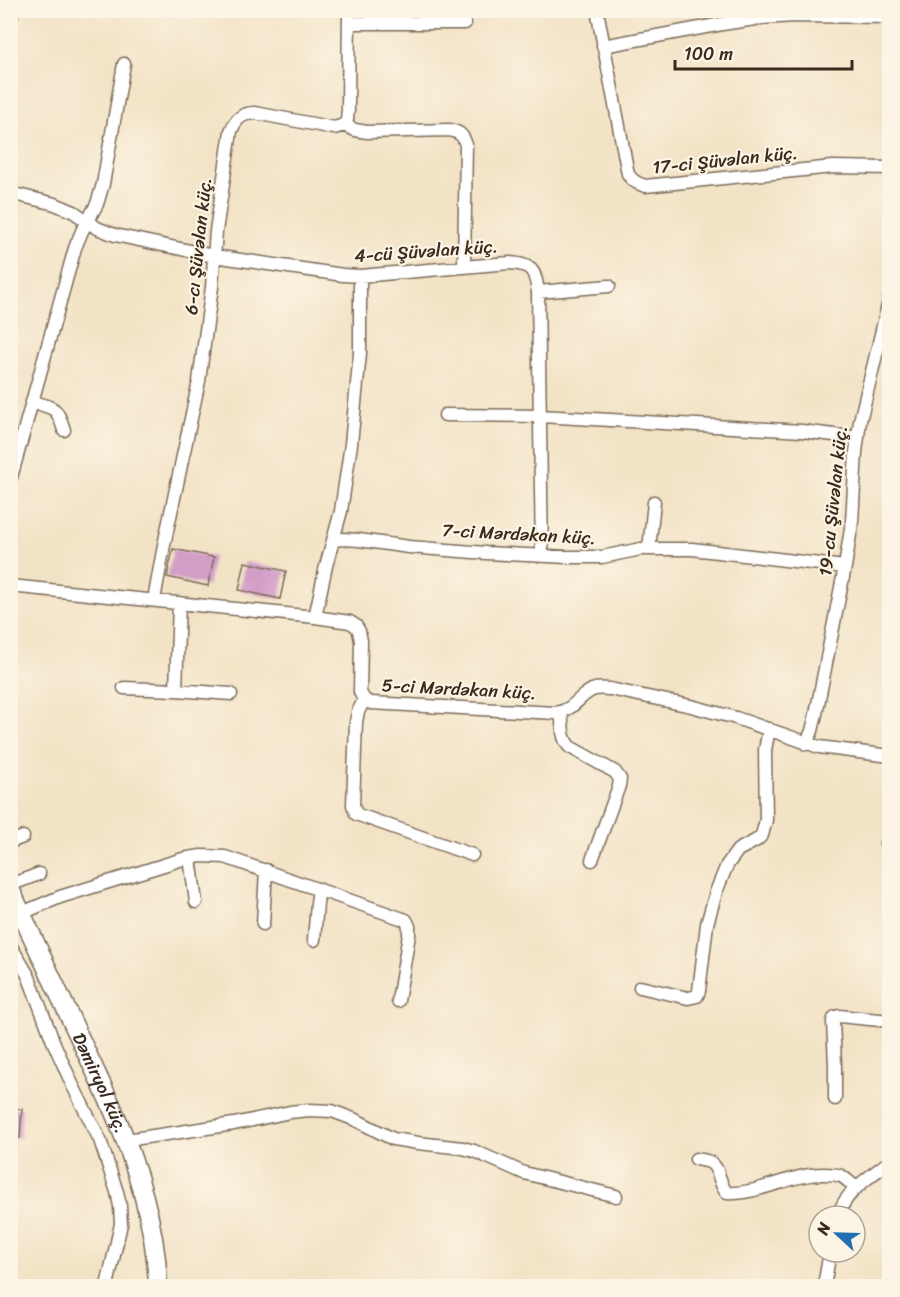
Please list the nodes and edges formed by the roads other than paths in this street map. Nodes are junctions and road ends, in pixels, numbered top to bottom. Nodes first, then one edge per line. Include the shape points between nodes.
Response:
1 (14, 10) edge
2 (597, 10) edge
3 (349, 17) edge
4 (890, 17) edge
5 (10, 21) edge
6 (465, 23) dead end
7 (603, 46) junction
8 (124, 64) dead end
9 (344, 125) junction
10 (890, 168) edge
11 (10, 193) edge
12 (88, 221) junction
13 (214, 256) junction
14 (464, 266) junction
15 (360, 276) junction
16 (609, 286) dead end
17 (538, 292) junction
18 (890, 297) edge
19 (32, 402) junction
20 (445, 415) dead end
21 (541, 416) junction
22 (64, 430) dead end
23 (858, 438) junction
24 (10, 481) edge
25 (654, 502) dead end
26 (334, 540) junction
27 (649, 549) junction
28 (542, 556) junction
29 (845, 567) junction
30 (10, 586) edge
31 (154, 600) junction
32 (179, 603) junction
33 (315, 617) junction
34 (124, 688) dead end
35 (176, 690) junction
36 (231, 694) dead end
37 (364, 700) junction
38 (561, 712) junction
39 (769, 729) junction
40 (806, 744) junction
41 (890, 756) edge
42 (23, 837) dead end
43 (10, 842) edge
44 (472, 855) dead end
45 (190, 858) junction
46 (592, 860) dead end
47 (266, 870) junction
48 (39, 874) dead end
49 (10, 887) edge
50 (319, 890) junction
51 (196, 902) dead end
52 (16, 908) edge
53 (263, 924) dead end
54 (314, 940) dead end
55 (10, 945) edge
56 (640, 987) dead end
57 (398, 1001) dead end
58 (890, 1021) edge
59 (835, 1099) dead end
60 (126, 1140) junction
61 (696, 1160) dead end
62 (890, 1161) edge
63 (856, 1188) junction
64 (616, 1196) dead end
65 (843, 1204) edge
66 (828, 1264) edge
67 (107, 1287) edge
68 (152, 1287) edge
69 (158, 1287) edge
70 (824, 1287) edge

1 - 5 street
2 - 7 street, 17-ci Şüvəlan küç.
3 - 6 street
3 - 9 street via 348,109
4 - 7 street via 762,18
7 - 10 street, 17-ci Şüvəlan küç. via 628,174 637,184 833,167
8 - 12 street via 103,184
9 - 13 street, 6-cı Şüvəlan küç. via 334,128 255,113 237,119 229,139
9 - 14 street, 6-cı Şüvəlan küç. via 367,132 449,130 464,137
11 - 12 street, 4-cü Şüvəlan küç. via 55,204
12 - 13 street, 4-cü Şüvəlan küç. via 115,235
12 - 19 street via 75,248
13 - 15 street, 4-cü Şüvəlan küç.
13 - 31 street, 6-cı Şüvəlan küç. via 199,381
14 - 15 street, 4-cü Şüvəlan küç.
14 - 17 street, 4-cü Şüvəlan küç. via 519,263 532,269
15 - 26 street via 358,387
16 - 17 street
17 - 21 street, 4-cü Şüvəlan küç.
18 - 23 street, 19-cu Şüvəlan küç.
19 - 22 street via 54,409
19 - 24 street
20 - 21 street
21 - 23 street via 802,431
21 - 28 street, 4-cü Şüvəlan küç.
23 - 29 street, 19-cu Şüvəlan küç.
25 - 27 street
26 - 28 street, 7-ci Mərdəkan küç.
26 - 33 street
27 - 28 street, 7-ci Mərdəkan küç. via 592,558
27 - 29 street, 7-ci Mərdəkan küç. via 692,549
29 - 40 street, 19-cu Şüvəlan küç. via 816,714
30 - 31 street, 5-ci Mərdəkan küç.
31 - 32 street, 5-ci Mərdəkan küç.
32 - 33 street, 5-ci Mərdəkan küç.
32 - 35 street
33 - 37 street, 5-ci Mərdəkan küç. via 350,622 359,631 359,686
34 - 35 street
35 - 36 street
37 - 38 street, 5-ci Mərdəkan küç.
37 - 44 street via 356,722 356,814
38 - 39 street, 5-ci Mərdəkan küç. via 600,688 716,712
38 - 46 street via 566,744 615,771 620,779
39 - 40 street, 5-ci Mərdəkan küç.
39 - 56 street via 765,750 765,828 757,840 738,850 716,892 707,924 697,996 688,998
40 - 41 street, 5-ci Mərdəkan küç.
42 - 43 street
45 - 47 street via 225,857
45 - 51 street
45 - 52 street
47 - 50 street
47 - 53 street
48 - 49 street
49 - 52 main road, Dəmiryol küç.
50 - 54 street
50 - 57 street via 406,920 409,934
52 - 60 main road, Dəmiryol küç.
52 - 68 main road via 120,1142 143,1220
55 - 67 street, Dəmiryol küç. via 28,975 53,1041 100,1140 117,1192 121,1224
58 - 59 street via 835,1017
60 - 64 street via 290,1112 332,1111 393,1139 463,1148 524,1173
60 - 69 main road, Dəmiryol küç. via 149,1219
61 - 63 street via 712,1163 728,1193 811,1174 835,1174
62 - 63 street
63 - 65 street
66 - 70 street

